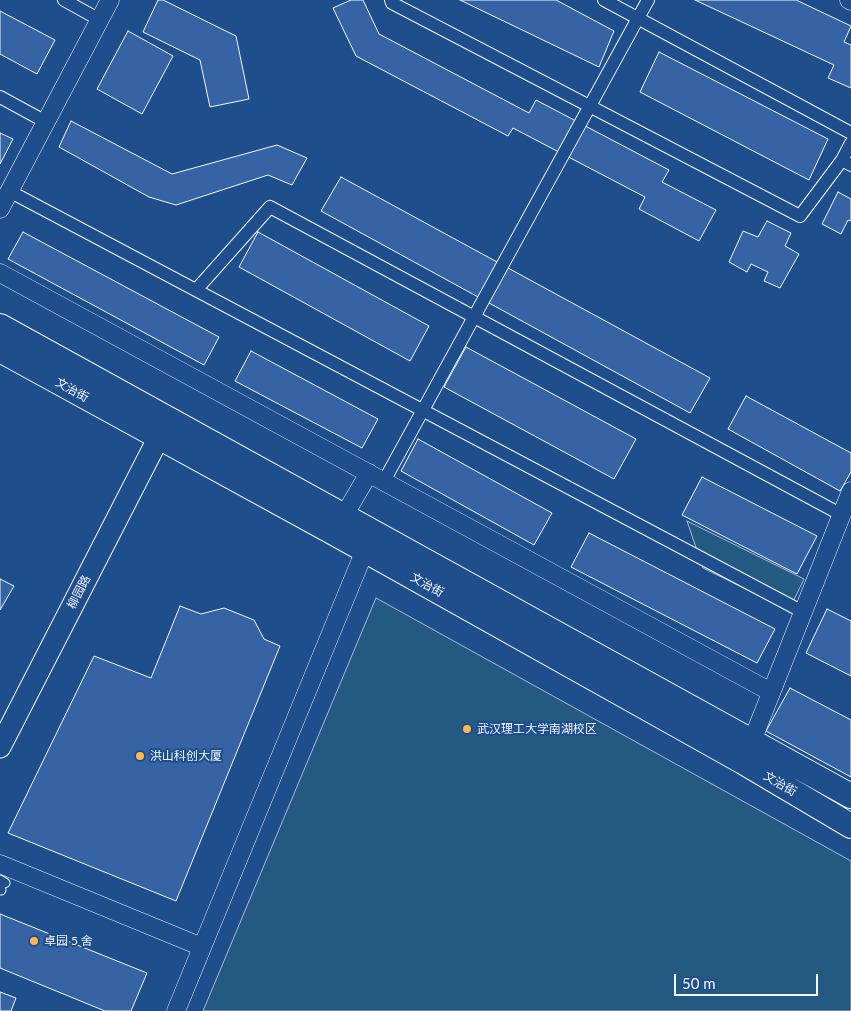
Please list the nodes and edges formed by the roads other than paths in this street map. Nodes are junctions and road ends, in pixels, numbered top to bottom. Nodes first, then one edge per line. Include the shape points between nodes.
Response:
1 (64, 0) edge
2 (110, 0) edge
3 (391, 0) edge
4 (604, 0) edge
5 (648, 0) edge
6 (638, 18) junction
7 (100, 20) junction
8 (0, 97) edge
9 (590, 107) junction
10 (46, 122) junction
11 (851, 133) edge
12 (851, 143) edge
13 (846, 163) edge
14 (9, 191) junction
15 (0, 208) edge
16 (0, 273) edge
17 (196, 290) junction
18 (474, 317) junction
19 (0, 326) edge
20 (0, 350) edge
21 (423, 410) junction
22 (159, 437) junction
23 (377, 477) junction
24 (851, 491) edge
25 (842, 515) junction
26 (339, 525) junction
27 (365, 550) junction
28 (803, 612) junction
29 (771, 692) junction
30 (752, 741) junction
31 (0, 747) edge
32 (851, 796) edge
33 (851, 826) edge
34 (0, 864) edge
35 (202, 947) junction
36 (176, 1011) edge

1 - 7 street
2 - 7 street
3 - 9 street
4 - 6 street
5 - 6 street
6 - 9 street
6 - 11 street
7 - 10 street
8 - 10 street
9 - 13 street via 800,216
9 - 18 street
10 - 14 street
12 - 13 street
14 - 15 street
14 - 17 street
16 - 23 street
17 - 18 street via 270,207
17 - 21 street
18 - 21 street
18 - 25 street
19 - 26 main road, 文治街
20 - 22 main road, 文治街
21 - 23 street
21 - 28 street
22 - 26 main road, 文治街
22 - 31 street, 柳园路
23 - 26 street
23 - 29 street
24 - 25 street
25 - 28 street
26 - 27 main road, 文治街
26 - 30 main road, 文治街
27 - 33 main road, 文治街
27 - 35 street
28 - 29 street
29 - 30 street
30 - 32 main road, 文治街
34 - 35 street
35 - 36 street

